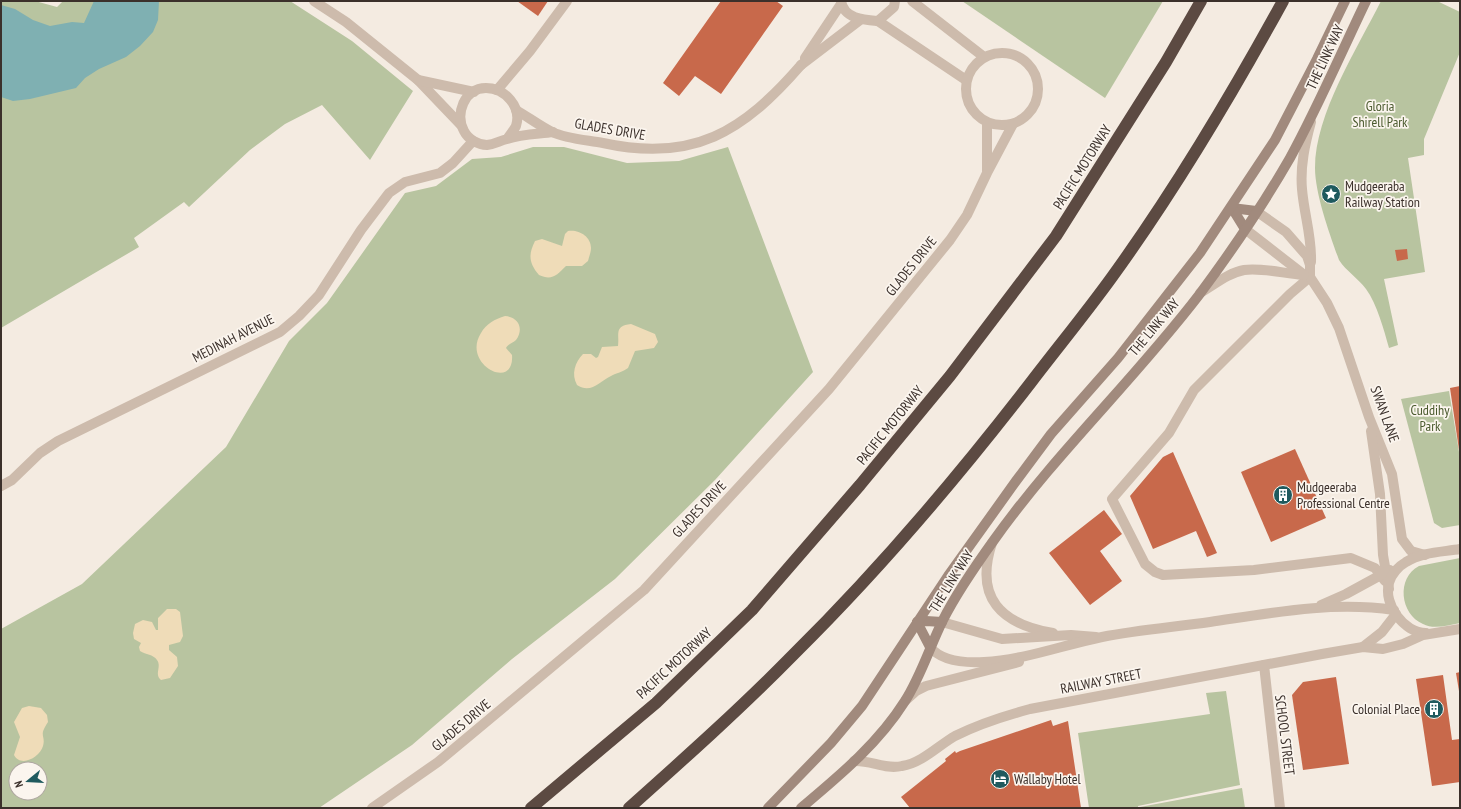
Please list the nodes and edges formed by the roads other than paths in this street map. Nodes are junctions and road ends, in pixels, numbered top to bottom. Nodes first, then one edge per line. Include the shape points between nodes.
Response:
1 (314, 1) edge
2 (567, 1) edge
3 (895, 1) edge
4 (912, 1) edge
5 (1201, 1) edge
6 (1283, 1) edge
7 (1345, 1) edge
8 (1366, 1) edge
9 (841, 2) edge
10 (860, 20) junction
11 (878, 21) junction
12 (984, 57) junction
13 (801, 65) junction
14 (418, 80) junction
15 (966, 80) junction
16 (498, 90) junction
17 (474, 92) junction
18 (516, 110) junction
19 (1314, 112) junction
20 (987, 123) junction
21 (1013, 124) junction
22 (461, 125) junction
23 (553, 132) junction
24 (507, 138) junction
25 (473, 141) junction
26 (987, 173) junction
27 (1232, 208) junction
28 (1256, 211) junction
29 (1245, 229) junction
30 (1308, 274) junction
31 (1200, 294) junction
32 (1370, 417) junction
33 (1, 486) edge
34 (993, 542) junction
35 (1460, 549) edge
36 (1425, 555) junction
37 (1406, 562) junction
38 (1384, 574) junction
39 (1389, 590) junction
40 (1317, 606) junction
41 (1395, 612) junction
42 (917, 622) junction
43 (942, 622) junction
44 (1460, 629) edge
45 (1433, 633) junction
46 (1082, 635) junction
47 (1102, 637) junction
48 (930, 647) junction
49 (1363, 647) junction
50 (1057, 650) junction
51 (1264, 665) junction
52 (904, 703) junction
53 (854, 761) junction
54 (372, 808) edge
55 (531, 808) edge
56 (629, 808) edge
57 (768, 808) edge
58 (801, 808) edge
59 (1280, 808) edge

1 - 14 street via 346,22
2 - 16 street
3 - 11 street via 894,7
4 - 12 street
5 - 55 highway, PACIFIC MOTORWAY via 1166,62 1056,236 950,376 865,479 752,610 656,703
6 - 56 highway via 1218,113 1116,272 976,454 890,553 795,654 692,753
7 - 27 main road via 1275,140
8 - 19 main road, THE LINK WAY
9 - 10 street, GLADES DRIVE via 849,14
9 - 13 street, GLADES DRIVE
10 - 11 street
10 - 13 street, GLADES DRIVE
11 - 15 street
12 - 15 street via 973,66
12 - 21 street, GLADES DRIVE via 999,52 1014,54 1027,62 1035,75 1038,90 1035,105 1026,117
13 - 23 street, GLADES DRIVE via 764,104 738,124 711,138 687,146 661,150 632,149
14 - 17 street
14 - 22 street
15 - 20 street via 965,93 969,105 976,116
16 - 17 street via 485,88
16 - 18 street, GLADES DRIVE via 509,97
17 - 22 street via 466,98 462,106
18 - 23 street, GLADES DRIVE
18 - 24 street via 516,125
19 - 28 main road, THE LINK WAY
19 - 30 street via 1305,146 1302,175 1302,191 1311,246
20 - 21 street via 1000,126
20 - 26 street, GLADES DRIVE
21 - 26 street, GLADES DRIVE
22 - 25 street
23 - 24 street, GLADES DRIVE
24 - 25 street, GLADES DRIVE via 496,144 484,145
25 - 33 street, MEDINAH AVENUE via 453,163 440,172 405,182 389,194 361,230 319,295 280,332 58,441 40,453 12,480
26 - 54 street, GLADES DRIVE via 967,215 950,240 834,383 644,590 438,762
27 - 28 main road
27 - 29 main road
27 - 42 main road via 1118,358 1038,452 974,538
28 - 29 main road, THE LINK WAY
28 - 30 street, SWAN LANE via 1281,228 1299,245 1307,256
29 - 30 street, SWAN LANE
29 - 31 main road, THE LINK WAY
30 - 31 street via 1243,270
30 - 32 street, SWAN LANE via 1327,303 1339,328
30 - 38 street via 1194,390 1169,433 1112,499 1145,564 1163,575 1254,570 1351,558
31 - 34 main road, THE LINK WAY via 1032,490
32 - 36 street, SWAN LANE via 1392,474 1402,539 1411,551
32 - 38 street, RAILWAY STREET via 1380,494
34 - 43 main road, THE LINK WAY via 953,601
34 - 46 street via 987,587 1003,613 1031,628
35 - 36 street
36 - 37 street
37 - 38 street
37 - 39 street via 1392,575
38 - 39 street, RAILWAY STREET
38 - 40 street
39 - 41 street, RAILWAY STREET
40 - 41 street via 1365,606
40 - 47 street
41 - 45 street, RAILWAY STREET via 1410,629 1418,633
41 - 49 street, RAILWAY STREET via 1382,632
42 - 43 main road
42 - 48 main road
42 - 57 main road via 876,686 843,730
43 - 46 street via 1002,639
43 - 48 main road, THE LINK WAY
44 - 45 street, RAILWAY STREET
45 - 49 street, RAILWAY STREET via 1395,646 1378,649
46 - 47 street
47 - 50 street
48 - 50 street via 947,658 978,662 998,661
48 - 52 main road
49 - 51 street, RAILWAY STREET
50 - 52 street via 1004,667 926,686 916,691
51 - 53 street, RAILWAY STREET via 1030,709 978,726 954,737 918,760 902,766 886,767
51 - 59 street, SCHOOL STREET
52 - 53 main road via 882,732
53 - 58 main road

